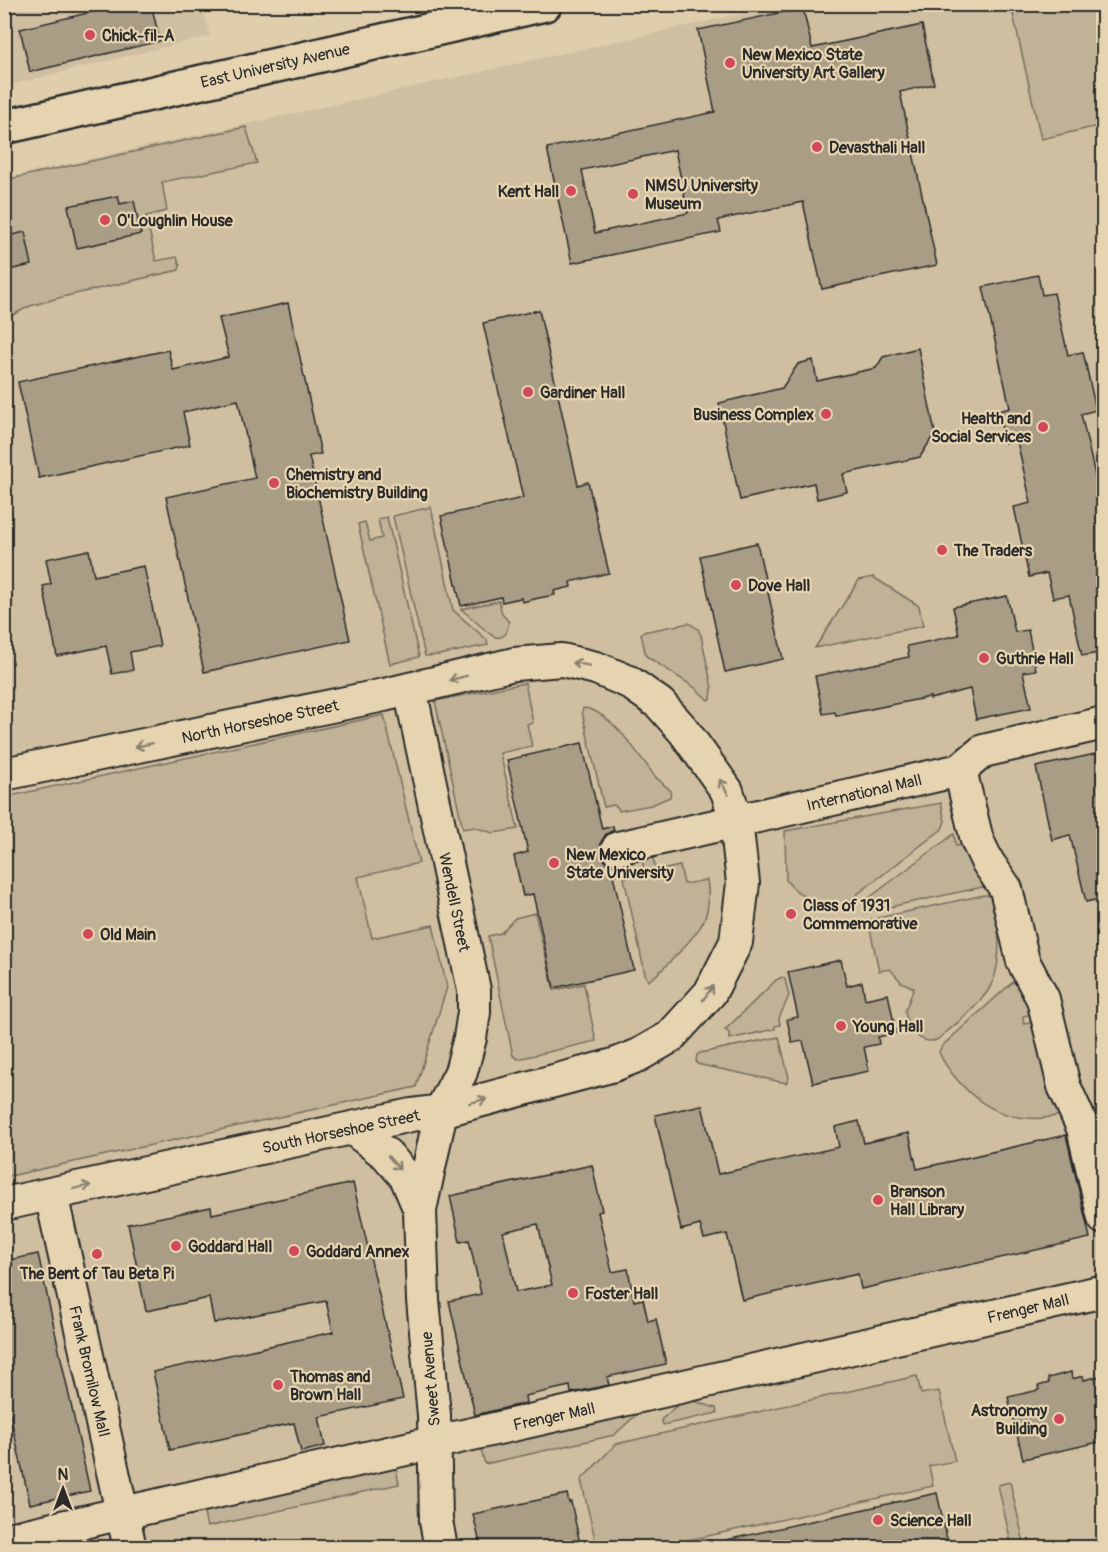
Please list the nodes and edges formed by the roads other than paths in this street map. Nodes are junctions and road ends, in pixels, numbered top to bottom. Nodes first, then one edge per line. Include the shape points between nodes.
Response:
1 (545, 4) edge
2 (4, 127) edge
3 (410, 689) junction
4 (1104, 723) edge
5 (960, 771) junction
6 (4, 774) edge
7 (736, 820) junction
8 (618, 848) dead end
9 (441, 1111) junction
10 (352, 1128) junction
11 (51, 1194) junction
12 (4, 1204) edge
13 (420, 1210) junction
14 (1104, 1218) edge
15 (1104, 1291) edge
16 (435, 1442) junction
17 (122, 1513) junction
18 (4, 1539) edge
19 (130, 1548) edge
20 (441, 1548) edge

1 - 2 main road, East University Avenue
3 -> 6 street, North Horseshoe Street
7 -> 3 street, North Horseshoe Street via 727,791 684,731 660,704 629,681 562,660 514,664
3 - 9 street, Wendell Street via 474,990 474,1012 461,1072
4 - 5 street, International Mall via 983,751
5 - 7 street, International Mall
5 - 14 street via 977,840 1006,889 1023,961 1043,999 1064,1086 1083,1128
7 - 8 street, International Mall
9 -> 7 street, South Horseshoe Street via 595,1071 639,1055 670,1037 710,993 736,942 743,883
9 - 10 street, South Horseshoe Street
9 - 13 street, Sweet Avenue
11 -> 10 street, South Horseshoe Street
10 -> 13 street, Sweet Avenue via 387,1155 406,1177
11 - 12 street, South Horseshoe Street
11 - 17 street, Frank Bromilow Mall
13 - 16 street, Sweet Avenue
15 - 16 street, Frenger Mall
16 - 17 street, Frenger Mall
16 - 20 street, Sweet Avenue via 435,1511
17 - 18 street, Frenger Mall
17 - 19 street, Frank Bromilow Mall

